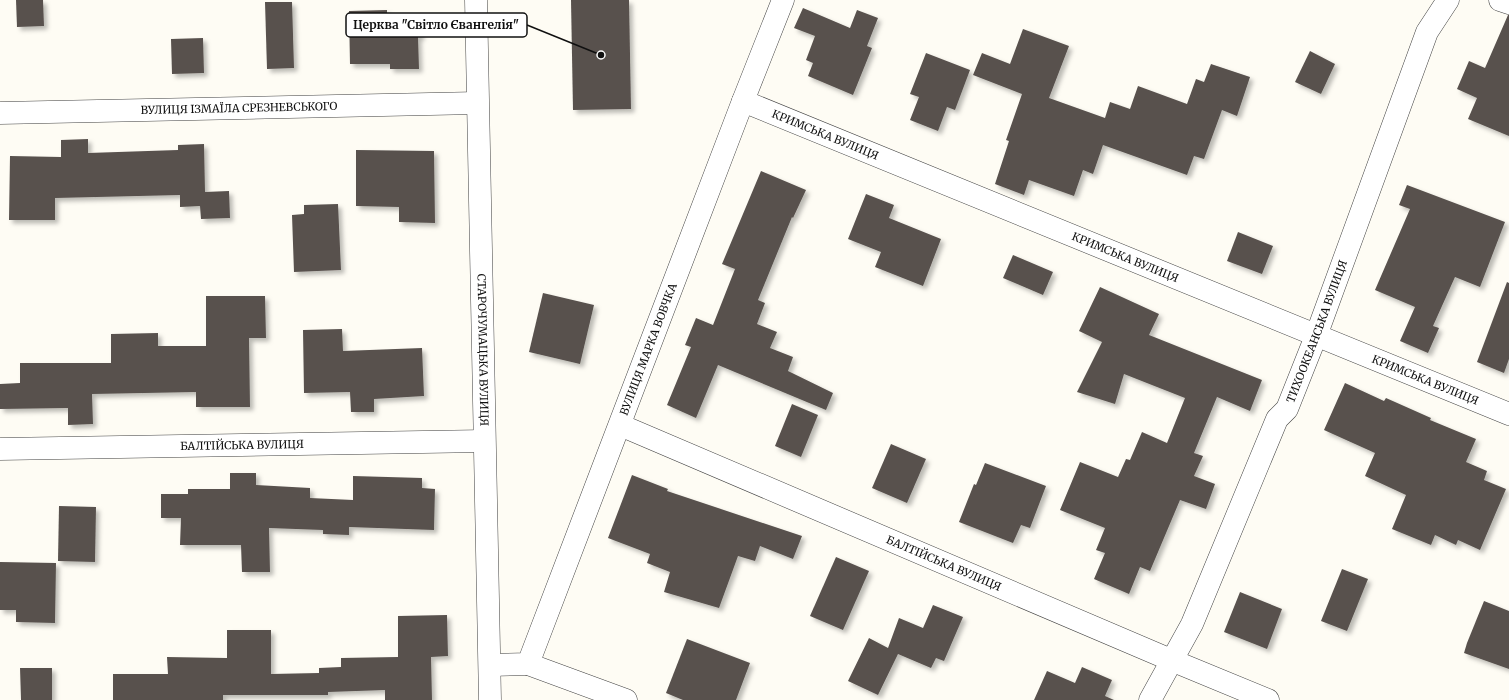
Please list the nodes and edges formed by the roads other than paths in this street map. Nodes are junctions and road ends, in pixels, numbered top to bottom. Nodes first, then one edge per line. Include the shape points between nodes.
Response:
1 (476, 0) edge
2 (783, 0) edge
3 (1448, 0) edge
4 (1500, 0) edge
5 (1509, 4) edge
6 (743, 101) junction
7 (477, 103) junction
8 (0, 113) edge
9 (1316, 336) junction
10 (1509, 414) edge
11 (620, 426) junction
12 (484, 442) junction
13 (0, 449) edge
14 (1171, 660) junction
15 (528, 664) junction
16 (490, 665) junction
17 (490, 700) edge
18 (626, 700) edge
19 (1150, 700) edge
20 (1268, 700) edge

1 - 7 street, СТАРОЧУМАЦЬКА ВУЛИЦЯ
2 - 6 street, ВУЛИЦЯ МАРКА ВОВЧКА
3 - 9 street, ТИХООКЕАНСЬКА ВУЛИЦЯ via 1427,32
4 - 5 street
6 - 9 street, КРИМСЬКА ВУЛИЦЯ
6 - 11 street, ВУЛИЦЯ МАРКА ВОВЧКА
7 - 8 street, ВУЛИЦЯ ІЗМАЇЛА СРЕЗНЕВСЬКОГО
7 - 12 street, СТАРОЧУМАЦЬКА ВУЛИЦЯ
9 - 10 street, КРИМСЬКА ВУЛИЦЯ
9 - 14 street, ТИХООКЕАНСЬКА ВУЛИЦЯ via 1287,408 1277,419 1192,624
11 - 14 street, БАЛТІЙСЬКА ВУЛИЦЯ
11 - 15 street, ВУЛИЦЯ МАРКА ВОВЧКА
12 - 13 street, БАЛТІЙСЬКА ВУЛИЦЯ
12 - 16 street, СТАРОЧУМАЦЬКА ВУЛИЦЯ
14 - 19 street, ТИХООКЕАНСЬКА ВУЛИЦЯ
14 - 20 street, БАЛТІЙСЬКА ВУЛИЦЯ
15 - 16 street
15 - 18 street
16 - 17 street, СТАРОЧУМАЦЬКА ВУЛИЦЯ

